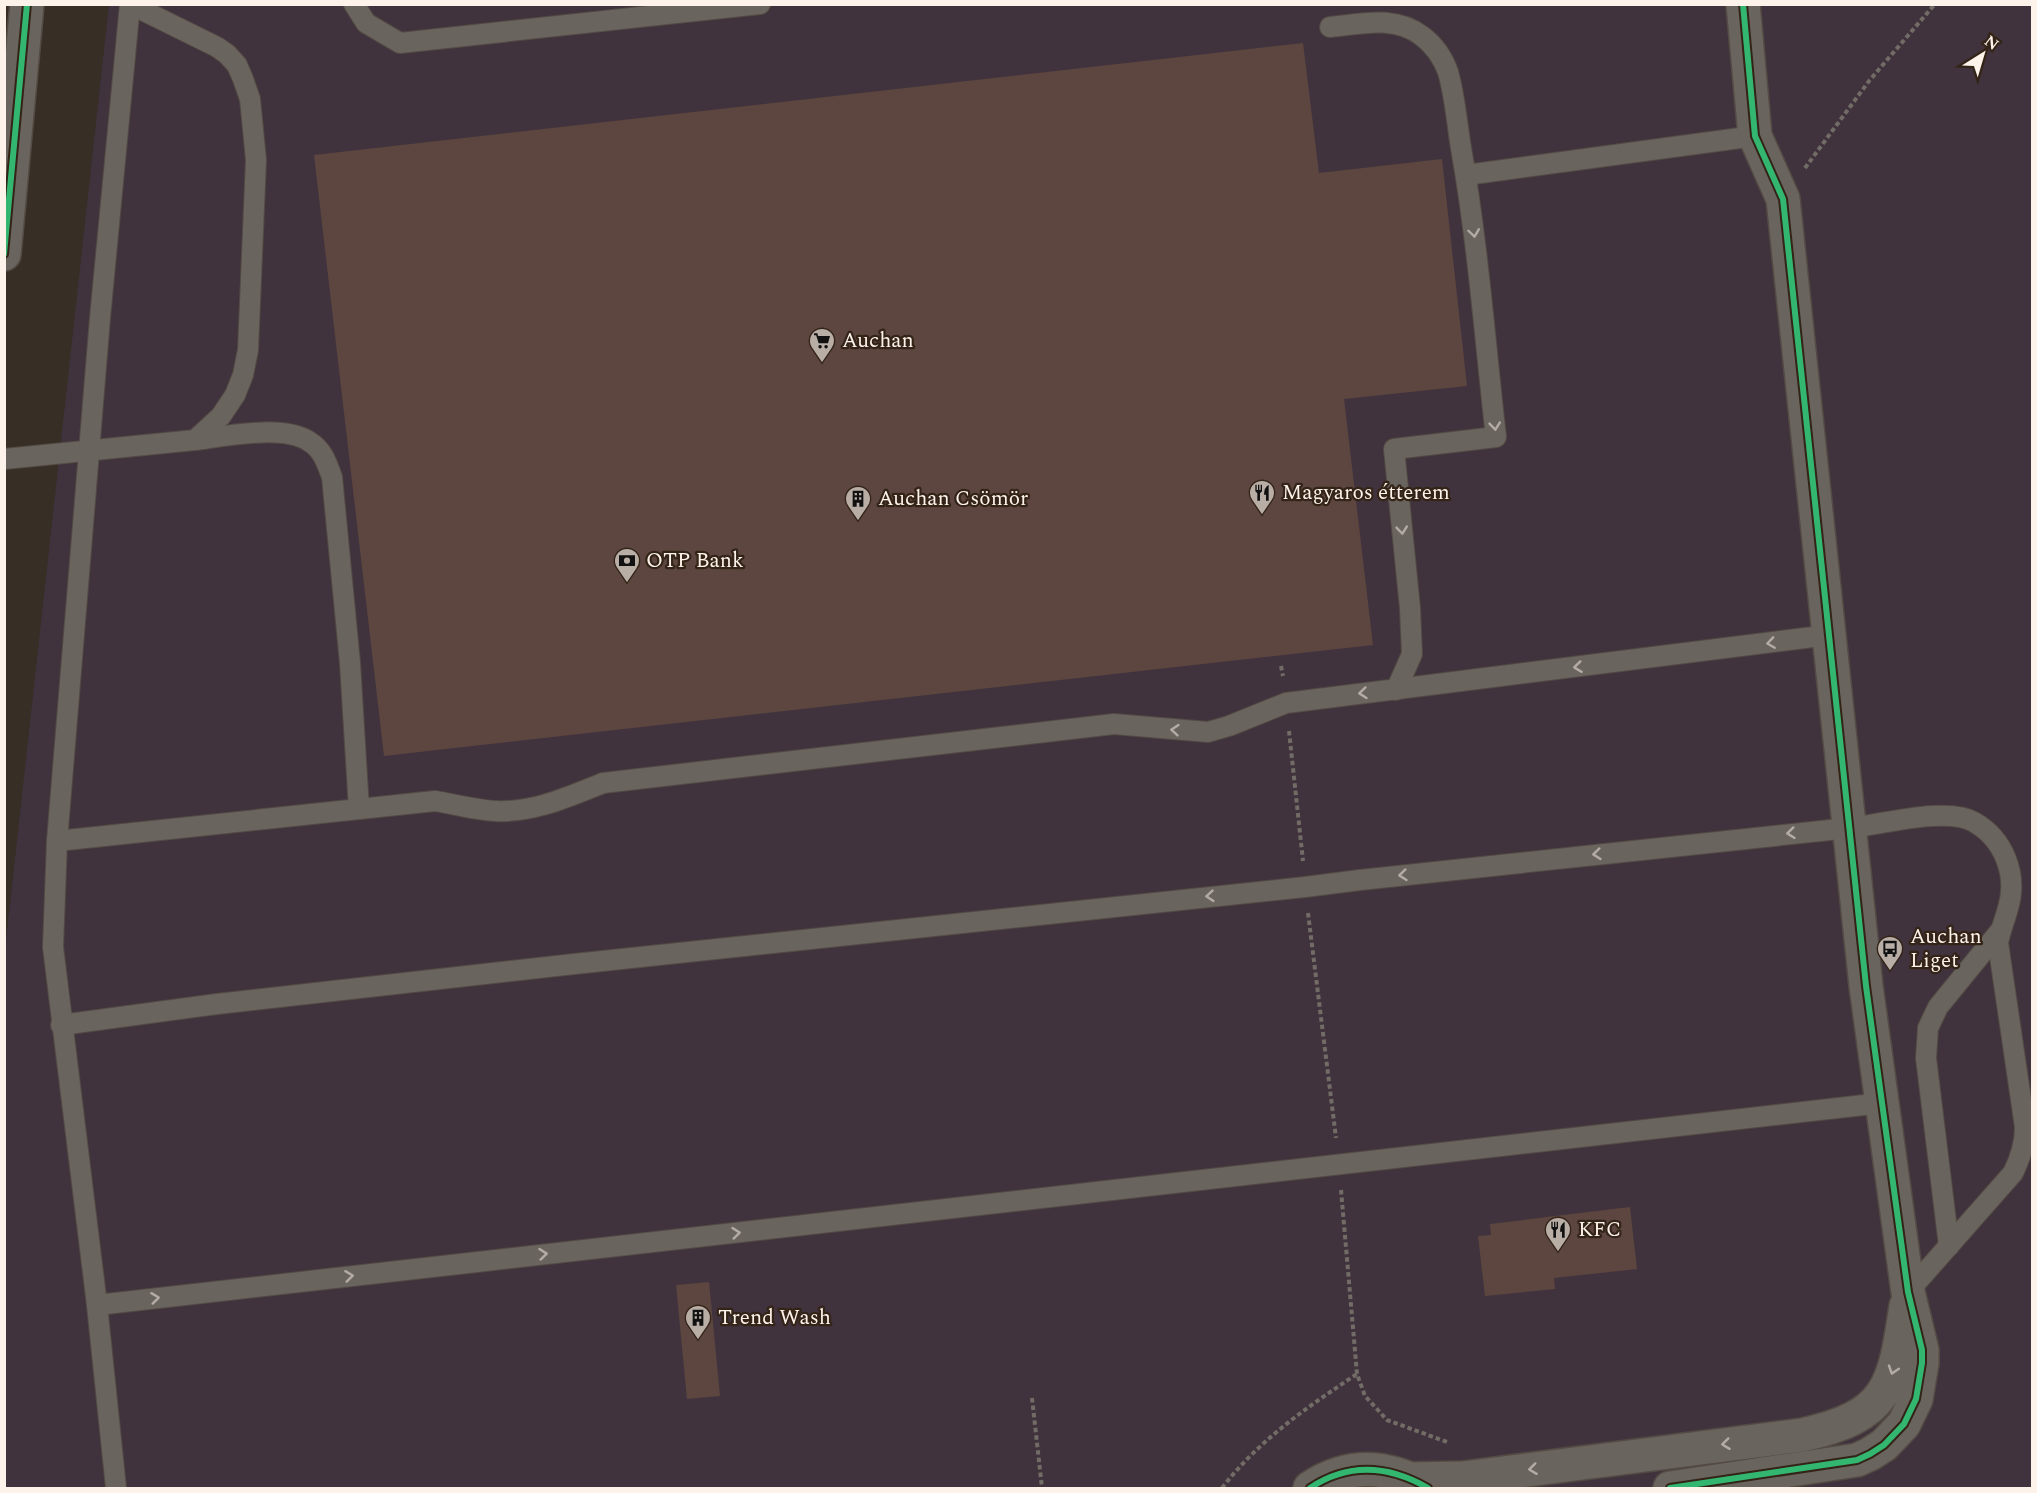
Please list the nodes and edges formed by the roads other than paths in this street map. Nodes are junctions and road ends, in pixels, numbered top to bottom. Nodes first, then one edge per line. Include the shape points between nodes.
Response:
1 (27, 4) edge
2 (130, 4) edge
3 (354, 4) edge
4 (760, 4) edge
5 (1743, 4) edge
6 (1330, 27) dead end
7 (10, 126) edge
8 (1755, 136) junction
9 (1466, 175) junction
10 (4, 254) edge
11 (195, 440) junction
12 (90, 452) junction
13 (4, 459) edge
14 (1829, 635) junction
15 (1396, 690) junction
16 (359, 808) junction
17 (1849, 828) junction
18 (57, 841) junction
19 (2000, 932) junction
20 (61, 1025) junction
21 (1882, 1103) junction
22 (1949, 1246) junction
23 (1908, 1293) junction
24 (97, 1305) junction
25 (1419, 1484) edge
26 (116, 1488) edge
27 (1310, 1488) edge
28 (1670, 1488) edge

1 - 7 street
2 - 11 lane via 227,54 237,65 250,99 256,160 248,350 235,395
2 - 12 lane
3 - 4 lane via 366,23 400,44
5 - 8 street
6 - 9 lane via 1386,21 1405,25 1440,53 1448,73
7 - 10 street
8 - 9 lane
8 - 14 street via 1783,199
9 -> 15 lane via 1496,437 1394,449 1412,654
11 - 12 lane
11 - 16 lane via 240,434 296,435 320,450 327,463 332,477 350,663
12 - 13 lane
12 - 18 lane
14 -> 15 lane
14 - 17 street
15 -> 16 lane via 1286,703 1208,732 1114,724 603,783 525,810 494,811 435,801
16 - 18 lane
17 - 19 lane via 1940,815 1957,815 1973,821 2000,846 2007,860 2010,898
17 -> 20 lane via 574,964
17 - 21 street
18 - 20 lane via 53,947
19 - 22 lane via 1938,1007 1928,1028 1926,1058
19 - 22 lane via 1998,943 2025,1127 2023,1151 2013,1173
20 - 24 lane
21 - 23 street
24 -> 21 lane
22 - 23 lane
23 -> 25 street via 1895,1370 1889,1383 1864,1412 1839,1426 1802,1435
23 - 28 street via 1922,1350 1920,1383 1904,1424 1884,1445 1857,1460
24 - 26 lane
25 - 27 street via 1391,1472 1360,1470 1331,1477

